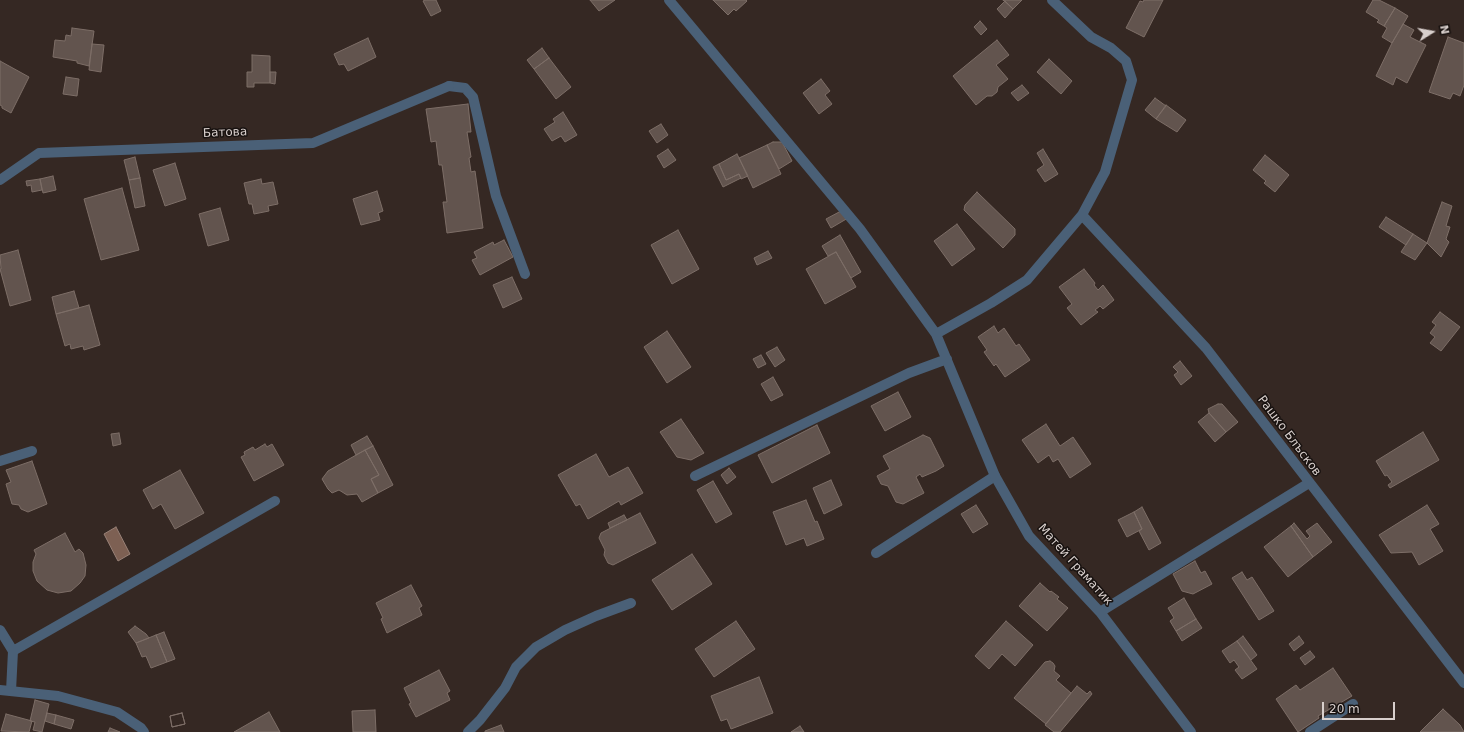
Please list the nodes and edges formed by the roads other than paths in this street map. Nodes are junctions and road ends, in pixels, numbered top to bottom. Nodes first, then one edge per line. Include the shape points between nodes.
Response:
1 (669, 0) edge
2 (1052, 0) edge
3 (0, 180) edge
4 (1082, 215) junction
5 (525, 274) dead end
6 (936, 334) junction
7 (947, 359) junction
8 (32, 451) dead end
9 (0, 461) edge
10 (695, 476) dead end
11 (996, 476) junction
12 (1309, 483) junction
13 (275, 501) dead end
14 (876, 553) dead end
15 (631, 603) dead end
16 (1100, 612) junction
17 (0, 630) edge
18 (13, 651) junction
19 (1464, 683) edge
20 (0, 690) edge
21 (11, 691) junction
22 (1353, 704) dead end
23 (144, 732) edge
24 (468, 732) edge
25 (1191, 732) edge
26 (1310, 732) edge

1 - 6 street, Матей Граматик via 860,229
2 - 4 street via 1091,37 1111,48 1126,61 1132,80 1105,172
3 - 5 street, Батова via 39,153 313,142 449,86 465,88 473,97 496,196
4 - 6 street via 1027,280
4 - 12 street, Рашко Блъсков via 1206,348
6 - 7 street, Матей Граматик
7 - 10 street via 909,373
7 - 11 street, Матей Граматик
8 - 9 street
11 - 14 street
11 - 16 street, Матей Граматик via 1029,536
12 - 16 street
12 - 19 street, Рашко Блъсков
13 - 18 street
15 - 24 street via 565,630 536,647 516,667 505,688
16 - 25 street, Матей Граматик
17 - 18 street
18 - 21 street
20 - 21 street
21 - 23 street via 58,696 117,712
22 - 26 street

